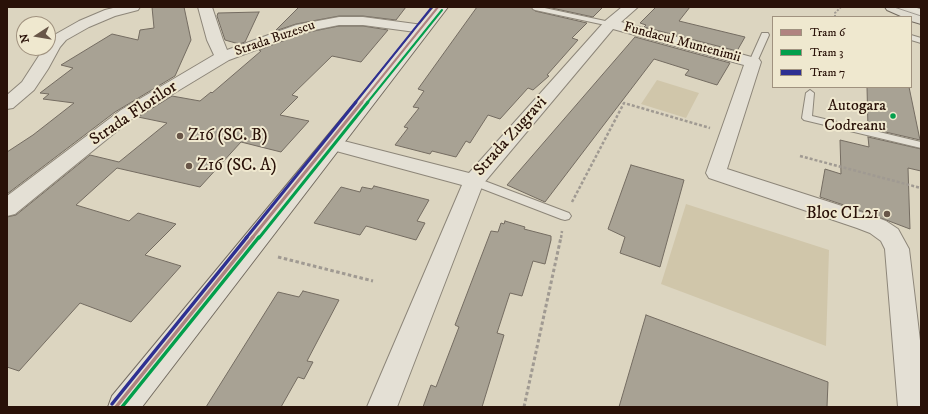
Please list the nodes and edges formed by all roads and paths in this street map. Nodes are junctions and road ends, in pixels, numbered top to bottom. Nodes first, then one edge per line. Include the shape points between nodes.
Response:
1 (133, 7) edge
2 (205, 7) edge
3 (441, 7) edge
4 (536, 7) edge
5 (632, 7) edge
6 (841, 7) edge
7 (892, 7) edge
8 (899, 7) edge
9 (914, 7) edge
10 (921, 8) edge
11 (921, 14) edge
12 (835, 16) edge
13 (921, 20) edge
14 (610, 24) junction
15 (423, 29) junction
16 (765, 35) dead end
17 (912, 36) edge
18 (921, 41) edge
19 (223, 57) junction
20 (754, 62) junction
21 (810, 93) dead end
22 (7, 104) edge
23 (729, 134) junction
24 (332, 144) junction
25 (921, 145) edge
26 (800, 156) dead end
27 (474, 180) junction
28 (921, 188) edge
29 (7, 208) edge
30 (565, 216) junction
31 (278, 257) dead end
32 (373, 281) dead end
33 (123, 407) edge
34 (382, 407) edge
35 (524, 407) edge
36 (914, 407) edge

1 - 22 street via 84,24 61,38 28,86
2 - 19 street
3 - 15 street
4 - 14 lane
5 - 14 street, Strada Zugravi
6 - 12 path
7 - 13 main road
8 - 11 street
9 - 10 main road
14 - 20 street, Fundacul Muntenimii
14 - 27 street, Strada Zugravi
15 - 19 street, Strada Buzescu via 363,21 339,21 301,28
15 - 24 street
16 - 20 lane
17 - 18 lane
19 - 29 street, Strada Florilor via 127,114
20 - 23 street
21 - 25 lane via 807,118
23 - 30 path via 624,103
23 - 36 street via 716,173 865,222 890,235 897,249
24 - 27 street, Strada Zugravi
24 - 33 street
26 - 28 path
27 - 30 lane
27 - 34 street
30 - 35 path
31 - 32 path

